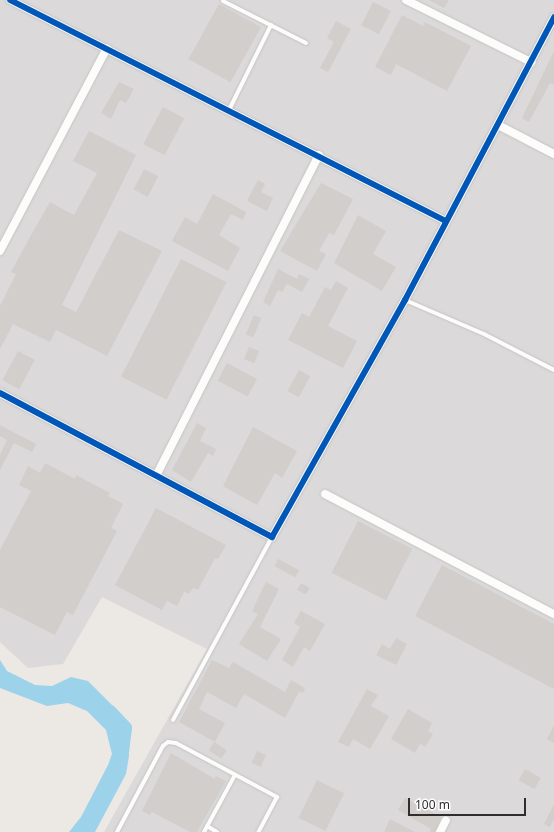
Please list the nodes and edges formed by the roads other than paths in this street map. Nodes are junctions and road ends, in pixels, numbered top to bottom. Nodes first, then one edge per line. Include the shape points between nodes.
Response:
1 (10, 0) edge
2 (406, 0) edge
3 (223, 1) dead end
4 (554, 17) edge
5 (271, 25) junction
6 (306, 44) dead end
7 (107, 48) junction
8 (531, 62) junction
9 (229, 110) junction
10 (498, 125) junction
11 (319, 154) junction
12 (554, 154) edge
13 (445, 221) junction
14 (0, 251) edge
15 (405, 300) junction
16 (554, 370) edge
17 (0, 393) edge
18 (156, 476) junction
19 (325, 494) dead end
20 (272, 537) junction
21 (554, 614) edge
22 (173, 720) dead end
23 (235, 775) junction
24 (446, 820) dead end
25 (207, 826) junction
26 (117, 832) edge
27 (204, 832) edge
28 (217, 832) edge
29 (258, 832) edge
30 (440, 832) edge

1 - 7 street
2 - 8 street
3 - 5 lane
4 - 8 street
5 - 6 lane
5 - 9 lane
7 - 9 street
7 - 14 street
8 - 10 street
9 - 11 street
10 - 12 street
10 - 13 street
11 - 13 street
11 - 18 street
13 - 15 street
15 - 16 lane via 484,334
15 - 20 street
17 - 18 street
18 - 20 street
19 - 21 street
20 - 22 lane
23 - 25 lane
23 - 26 lane via 176,743 168,742 163,746
23 - 29 lane via 277,797
24 - 30 street
25 - 27 lane
25 - 28 lane

